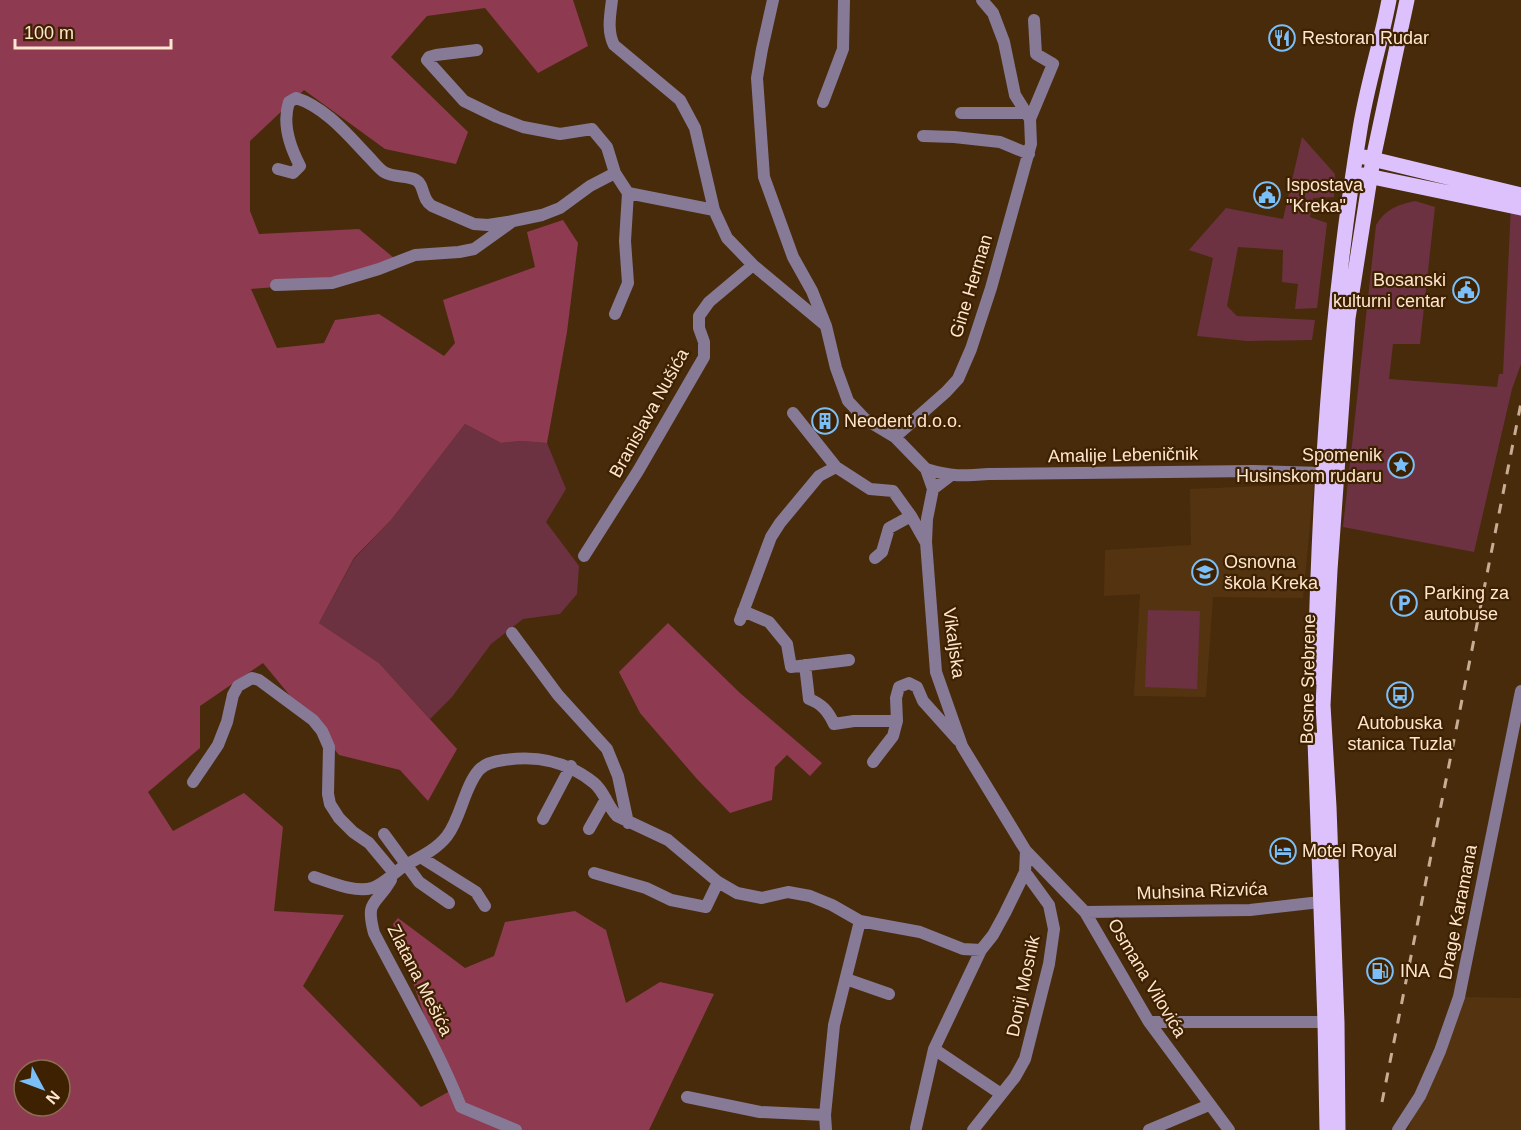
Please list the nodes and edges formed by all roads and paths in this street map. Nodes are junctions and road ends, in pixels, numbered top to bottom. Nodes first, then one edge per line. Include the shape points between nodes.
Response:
1 (612, 0) edge
2 (773, 0) edge
3 (844, 0) edge
4 (982, 0) edge
5 (1389, 0) edge
6 (1407, 0) edge
7 (1034, 20) dead end
8 (477, 51) dead end
9 (823, 102) dead end
10 (961, 113) dead end
11 (1027, 116) junction
12 (923, 136) dead end
13 (1029, 154) junction
14 (1356, 155) junction
15 (1373, 159) junction
16 (278, 168) dead end
17 (615, 173) junction
18 (1354, 173) junction
19 (1371, 177) junction
20 (628, 193) junction
21 (1521, 195) edge
22 (1521, 208) edge
23 (714, 210) junction
24 (513, 221) junction
25 (753, 265) junction
26 (276, 285) dead end
27 (615, 314) dead end
28 (826, 326) junction
29 (793, 412) dead end
30 (895, 437) junction
31 (836, 467) junction
32 (926, 469) junction
33 (1322, 473) junction
34 (950, 476) junction
35 (933, 489) junction
36 (911, 516) junction
37 (926, 542) junction
38 (584, 556) dead end
39 (875, 558) dead end
40 (512, 633) dead end
41 (849, 660) dead end
42 (805, 666) junction
43 (1521, 691) edge
44 (897, 721) junction
45 (962, 746) junction
46 (873, 762) dead end
47 (571, 766) junction
48 (193, 782) dead end
49 (606, 799) junction
50 (543, 819) dead end
51 (628, 823) junction
52 (589, 829) dead end
53 (384, 834) dead end
54 (1026, 851) junction
55 (422, 858) junction
56 (407, 864) junction
57 (394, 873) junction
58 (594, 873) dead end
59 (1025, 873) junction
60 (314, 877) dead end
61 (718, 882) junction
62 (1320, 902) junction
63 (449, 903) dead end
64 (485, 906) dead end
65 (1085, 912) junction
66 (860, 921) junction
67 (981, 950) junction
68 (846, 980) junction
69 (889, 994) dead end
70 (1149, 1022) junction
71 (1325, 1022) junction
72 (934, 1049) junction
73 (1001, 1094) junction
74 (687, 1097) dead end
75 (1209, 1105) junction
76 (825, 1115) junction
77 (916, 1128) dead end
78 (516, 1130) edge
79 (826, 1130) edge
80 (973, 1130) edge
81 (1149, 1130) edge
82 (1229, 1130) edge
83 (1327, 1130) edge
84 (1338, 1130) edge
85 (1398, 1130) edge

1 - 23 street via 609,22 614,45 680,100 695,128
2 - 28 street via 757,78 764,177 792,257
3 - 9 street via 843,49
4 - 11 street, Gine Herman via 993,13 1004,42 1015,95
5 - 14 main road, Bosne Srebrene
6 - 15 main road, Bosne Srebrene
7 - 11 street, Gine Herman via 1036,54 1053,64
8 - 17 street via 436,55 427,60 464,101 497,117 560,134 592,129 607,147
10 - 11 street
11 - 13 street, Gine Herman
12 - 13 street via 1000,142
13 - 30 street, Gine Herman via 990,288 958,379
14 - 15 main road
14 - 18 main road, Bosne Srebrene
15 - 19 main road, Bosne Srebrene
15 - 21 main road
16 - 24 street via 293,173 300,166 288,140 286,110 296,98 324,114 385,173 416,180 432,206 474,224
17 - 20 street
17 - 24 street via 560,208
18 - 19 main road
18 - 33 main road, Bosne Srebrene via 1330,352
19 - 22 main road
19 - 84 main road, Bosne Srebrene via 1344,355 1323,705 1339,1073
20 - 23 street
20 - 27 street via 628,283
23 - 25 street via 727,238
24 - 26 street via 474,249 416,255 332,283
25 - 28 street
25 - 38 street, Branislava Nušića via 709,302 699,316 704,357
28 - 30 street via 848,401 865,419
29 - 31 street, Vikaljska
30 - 32 street
31 - 36 street, Vikaljska via 870,489 893,491
31 - 42 street via 819,476 771,537 742,616 769,622 787,644 791,667
32 - 34 street, Amalije Lebeničnik
32 - 35 street
33 - 34 street, Amalije Lebeničnik
33 - 62 main road, Bosne Srebrene via 1314,699
34 - 35 street
35 - 37 street, Vikaljska
36 - 37 street, Vikaljska
36 - 39 street via 889,528 882,552
37 - 45 street, Vikaljska via 936,672
40 - 51 street via 558,695 607,748 618,776
41 - 42 street
42 - 44 street via 809,699 820,703 834,724
43 - 85 street, Drage Karamana via 1459,997 1424,1088
44 - 45 street, Vikaljska via 899,687 909,683 917,687 923,701
44 - 46 street, Vikaljska via 893,736
45 - 54 street, Vikaljska
47 - 49 street, Zlatana Mešića via 596,784
47 - 50 street
47 - 55 street, Zlatana Mešića via 549,759 520,757 486,765 479,770 447,836
48 - 57 street via 218,745 238,686 252,678 259,680 322,731 329,747 330,804
49 - 51 street, Zlatana Mešića via 612,810
49 - 52 street
51 - 61 street, Zlatana Mešića via 668,840
53 - 56 street
54 - 59 street
54 - 65 street, Osmana Vilovića
55 - 56 street, Zlatana Mešića
55 - 64 street via 476,892
56 - 57 street, Zlatana Mešića
56 - 63 street via 419,882
57 - 60 street, Zlatana Mešića via 371,889 344,887
57 - 78 street, Zlatana Mešića via 370,906 374,933 448,1073 461,1107
58 - 61 street via 646,888 671,900 706,907
59 - 67 street
59 - 73 street, Donji Mosnik via 1049,905 1054,929 1025,1059
61 - 66 street, Zlatana Mešića via 762,898 788,892 810,896
62 - 65 street, Muhsina Rizvića via 1250,910
62 - 71 main road, Bosne Srebrene
65 - 70 street, Osmana Vilovića
66 - 67 street, Zlatana Mešića via 920,932 963,949
66 - 68 street
67 - 72 street
68 - 69 street
68 - 76 street via 834,1025
70 - 71 street
70 - 75 street, Osmana Vilovića
71 - 83 main road, Bosne Srebrene
72 - 73 street
72 - 77 street
73 - 80 street, Donji Mosnik
74 - 76 street via 760,1112
75 - 81 street
75 - 82 street, Osmana Vilovića
76 - 79 street

